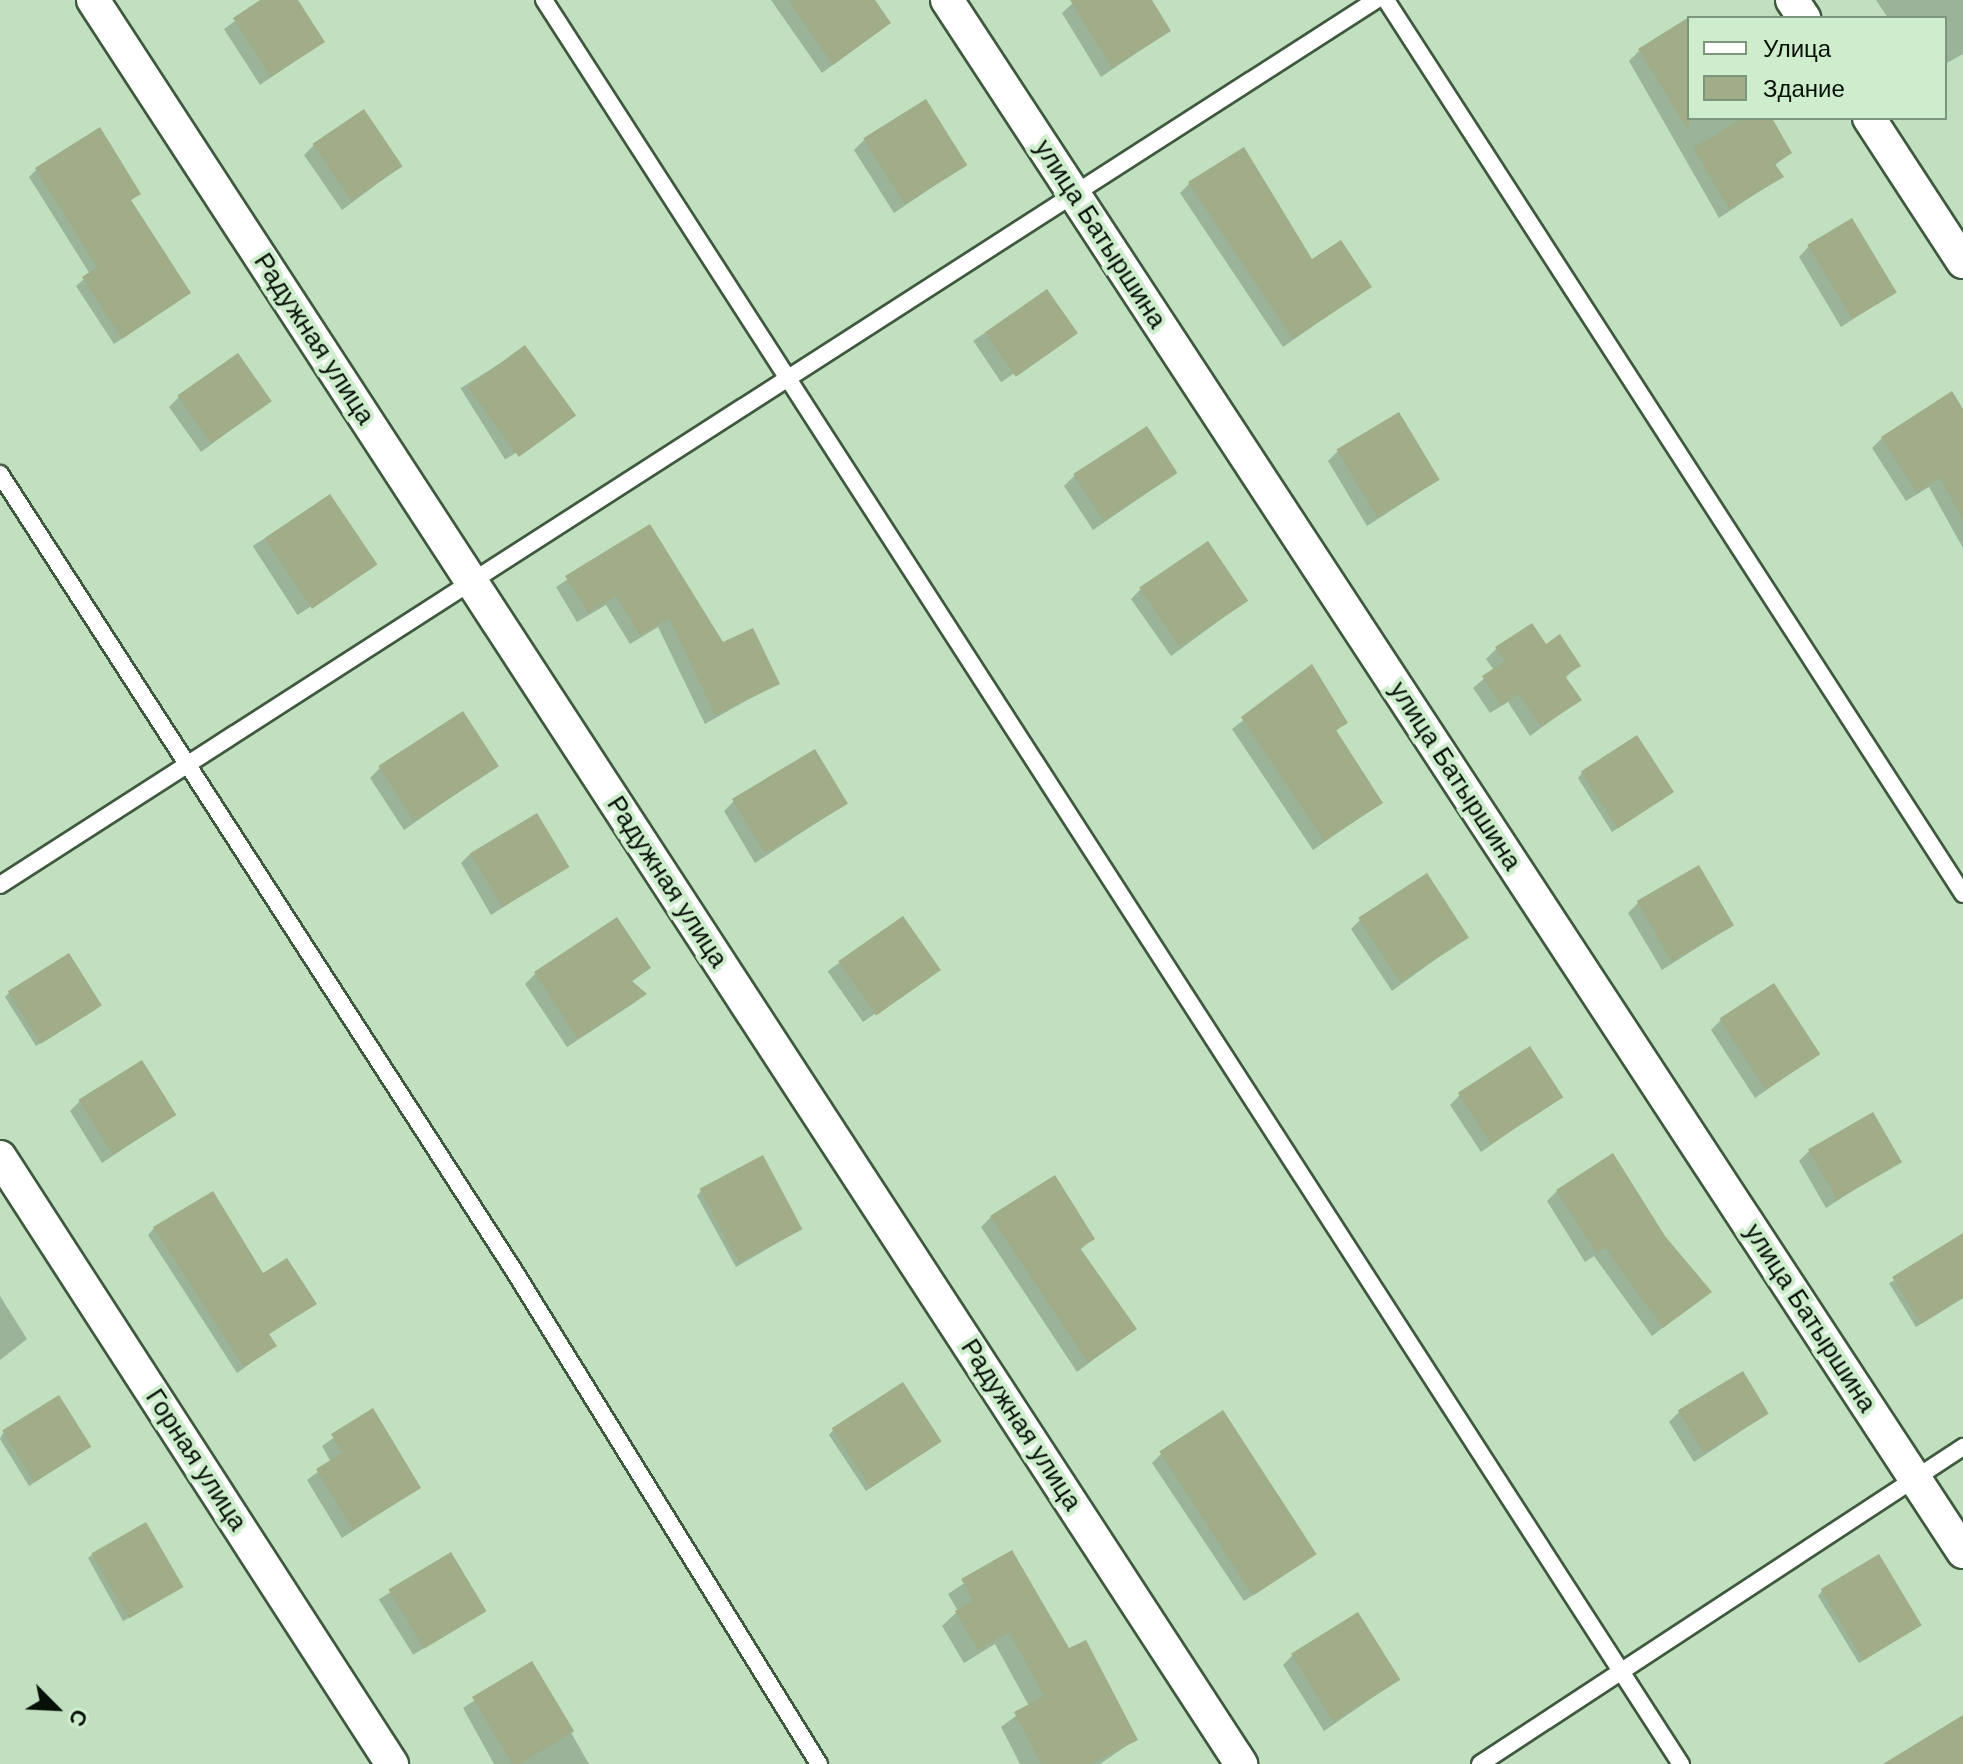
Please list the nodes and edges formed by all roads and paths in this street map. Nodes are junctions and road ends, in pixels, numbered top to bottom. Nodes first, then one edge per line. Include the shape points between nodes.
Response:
1 (93, 0) edge
2 (544, 0) edge
3 (947, 0) edge
4 (1376, 0) edge
5 (1386, 0) edge
6 (1870, 120) edge
7 (1073, 192) junction
8 (1963, 262) edge
9 (789, 374) junction
10 (0, 474) edge
11 (469, 578) junction
12 (188, 762) junction
13 (0, 885) edge
14 (1963, 894) edge
15 (0, 1157) edge
16 (1963, 1447) edge
17 (1915, 1479) junction
18 (1963, 1552) edge
19 (1621, 1672) junction
20 (392, 1764) edge
21 (819, 1764) edge
22 (1241, 1764) edge
23 (1480, 1764) edge
24 (1681, 1764) edge

1 - 11 street, Радужная улица
2 - 9 lane
3 - 7 street, улица Батыршина
4 - 7 lane
5 - 14 lane
6 - 8 street
7 - 9 lane
7 - 17 street, улица Батыршина
9 - 11 lane
9 - 19 lane
10 - 12 lane
11 - 12 lane
11 - 22 street, Радужная улица
12 - 13 lane
12 - 21 lane
15 - 20 street, Горная улица
16 - 17 lane
17 - 18 street, улица Батыршина
17 - 19 lane
19 - 23 lane
19 - 24 lane

